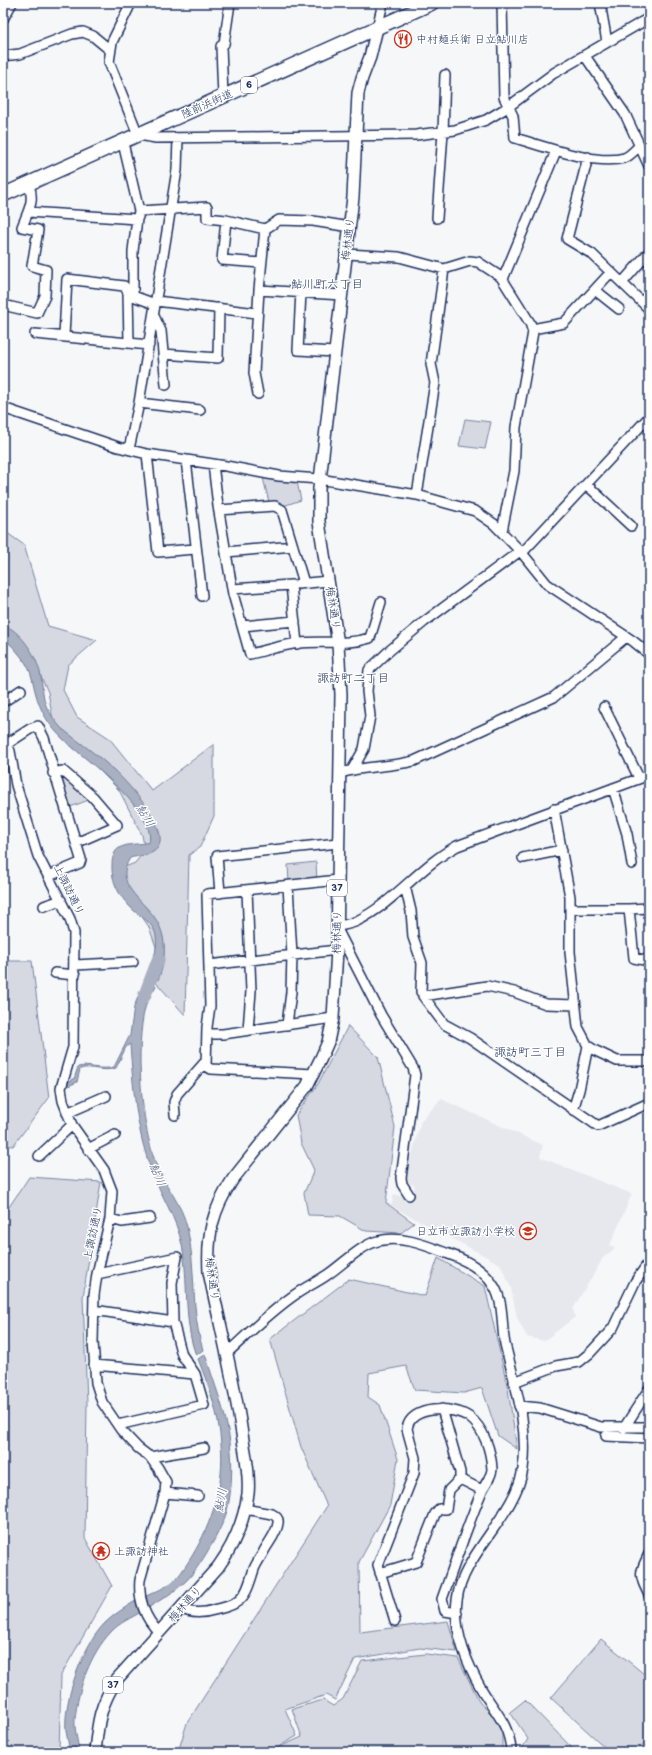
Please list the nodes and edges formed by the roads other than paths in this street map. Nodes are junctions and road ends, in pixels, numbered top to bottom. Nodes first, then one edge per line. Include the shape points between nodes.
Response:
1 (12, 3) edge
2 (131, 3) edge
3 (230, 3) edge
4 (383, 3) edge
5 (432, 3) edge
6 (502, 3) edge
7 (600, 3) edge
8 (3, 19) edge
9 (649, 19) edge
10 (377, 28) junction
11 (607, 42) junction
12 (110, 50) junction
13 (3, 56) edge
14 (585, 56) junction
15 (445, 75) dead end
16 (223, 97) junction
17 (508, 107) junction
18 (443, 132) junction
19 (139, 135) junction
20 (356, 136) junction
21 (178, 138) junction
22 (123, 142) junction
23 (639, 146) junction
24 (556, 151) junction
25 (588, 157) junction
26 (649, 166) edge
27 (29, 185) junction
28 (3, 195) edge
29 (170, 208) junction
30 (28, 212) junction
31 (138, 215) junction
32 (437, 218) dead end
33 (226, 220) junction
34 (350, 227) junction
35 (265, 229) junction
36 (649, 252) edge
37 (347, 254) junction
38 (261, 264) junction
39 (444, 269) junction
40 (611, 272) junction
41 (503, 279) junction
42 (622, 283) junction
43 (259, 290) junction
44 (595, 290) junction
45 (301, 292) junction
46 (131, 295) junction
47 (342, 295) junction
48 (155, 302) junction
49 (3, 305) edge
50 (219, 308) junction
51 (619, 309) dead end
52 (649, 309) edge
53 (257, 313) junction
54 (154, 315) junction
55 (532, 329) junction
56 (35, 334) dead end
57 (64, 336) junction
58 (129, 343) junction
59 (149, 345) junction
60 (335, 352) junction
61 (163, 354) junction
62 (166, 385) dead end
63 (258, 394) dead end
64 (140, 403) junction
65 (3, 408) edge
66 (200, 410) dead end
67 (649, 417) edge
68 (129, 449) junction
69 (147, 454) junction
70 (186, 460) junction
71 (213, 464) junction
72 (319, 479) junction
73 (587, 485) junction
74 (417, 495) junction
75 (219, 510) junction
76 (631, 526) dead end
77 (502, 531) junction
78 (293, 546) junction
79 (195, 549) junction
80 (226, 552) junction
81 (521, 552) junction
82 (328, 581) junction
83 (304, 584) junction
84 (291, 585) junction
85 (232, 589) junction
86 (202, 596) dead end
87 (381, 602) dead end
88 (295, 621) junction
89 (242, 626) junction
90 (626, 637) junction
91 (297, 644) junction
92 (338, 644) junction
93 (649, 654) edge
94 (21, 690) dead end
95 (3, 702) edge
96 (604, 707) dead end
97 (5, 741) edge
98 (352, 770) junction
99 (53, 772) junction
100 (340, 773) junction
101 (649, 775) edge
102 (639, 778) junction
103 (613, 788) junction
104 (554, 809) junction
105 (76, 842) junction
106 (338, 843) junction
107 (562, 850) junction
108 (523, 858) dead end
109 (632, 864) dead end
110 (49, 876) junction
111 (338, 880) junction
112 (288, 886) junction
113 (405, 886) junction
114 (247, 890) junction
115 (220, 893) junction
116 (61, 900) junction
117 (44, 906) dead end
118 (649, 908) edge
119 (570, 909) junction
120 (629, 909) junction
121 (336, 927) junction
122 (336, 950) junction
123 (292, 955) junction
124 (250, 961) junction
125 (649, 961) edge
126 (133, 962) dead end
127 (75, 965) junction
128 (209, 965) junction
129 (55, 973) dead end
130 (75, 975) junction
131 (421, 992) dead end
132 (575, 1005) junction
133 (333, 1018) junction
134 (287, 1025) junction
135 (248, 1030) junction
136 (207, 1034) junction
137 (588, 1046) junction
138 (206, 1061) junction
139 (649, 1061) edge
140 (314, 1074) junction
141 (106, 1096) dead end
142 (649, 1103) edge
143 (574, 1110) junction
144 (67, 1113) junction
145 (175, 1115) dead end
146 (72, 1125) junction
147 (115, 1135) dead end
148 (88, 1149) junction
149 (39, 1156) dead end
150 (409, 1195) dead end
151 (150, 1218) dead end
152 (110, 1219) junction
153 (649, 1262) edge
154 (97, 1274) junction
155 (94, 1310) junction
156 (173, 1322) junction
157 (227, 1353) junction
158 (94, 1365) junction
159 (195, 1374) junction
160 (514, 1382) junction
161 (649, 1389) edge
162 (519, 1406) junction
163 (442, 1409) junction
164 (118, 1425) junction
165 (649, 1427) edge
166 (624, 1428) junction
167 (606, 1436) dead end
168 (649, 1438) edge
169 (204, 1448) dead end
170 (150, 1458) junction
171 (460, 1479) junction
172 (482, 1490) junction
173 (165, 1493) junction
174 (198, 1496) dead end
175 (245, 1508) junction
176 (649, 1554) edge
177 (380, 1573) junction
178 (646, 1582) edge
179 (649, 1596) edge
180 (181, 1608) junction
181 (456, 1613) junction
182 (395, 1621) dead end
183 (159, 1632) junction
184 (95, 1752) edge
185 (511, 1752) edge

1 - 8 street
2 - 12 street via 115,33
3 - 16 street via 224,44 221,46
4 - 10 street
5 - 10 highway, 陸前浜街道 / 6
6 - 17 street via 504,97
7 - 11 street
9 - 11 street
10 - 16 highway, 陸前浜街道 / 6
10 - 20 main road, 梅林通り / 37 via 358,93
11 - 14 street
12 - 13 street via 93,36 83,32 20,54
12 - 19 street via 109,62 112,71
14 - 17 street via 554,73
14 - 23 street via 625,114
15 - 18 street
16 - 19 highway, 陸前浜街道 / 6
17 - 18 street via 486,120
17 - 24 street via 513,116 515,138
18 - 20 street
18 - 32 street
19 - 21 street
19 - 22 highway, 陸前浜街道 / 6
20 - 21 street
20 - 34 main road, 梅林通り / 37
21 - 29 street via 177,170
22 - 27 highway, 陸前浜街道 / 6
22 - 31 street
23 - 25 street via 626,158 616,160
23 - 26 street
24 - 25 street
24 - 41 street
25 - 40 street via 567,239 592,254
27 - 28 highway, 陸前浜街道 / 6
27 - 30 street via 32,202
29 - 31 street
29 - 33 street via 207,207 207,218
29 - 48 street
30 - 31 street
30 - 49 street via 22,227 38,230 32,266 46,270 45,296 37,313
31 - 46 street
33 - 35 street
33 - 38 street via 222,260
34 - 35 street via 280,220
34 - 37 main road, 梅林通り / 37
35 - 38 street
36 - 42 street
37 - 39 street via 399,257
37 - 47 main road, 梅林通り / 37
38 - 43 street
39 - 41 street via 470,261 478,262
39 - 74 street via 431,364 434,383
40 - 42 street
40 - 44 street
41 - 55 street
42 - 52 street
43 - 45 street
43 - 53 street
44 - 51 street
44 - 55 street via 564,323
45 - 47 street
45 - 60 street via 298,350
46 - 48 street
46 - 57 street via 124,286 67,279
46 - 58 street
47 - 60 main road, 梅林通り / 37
48 - 50 street
48 - 54 street
50 - 53 street
50 - 61 street via 218,358
53 - 63 street via 254,373
54 - 59 street
54 - 61 street via 161,331
55 - 77 street via 516,426 514,471
56 - 57 street
57 - 58 street
58 - 59 street
59 - 64 street
60 - 72 main road, 梅林通り / 37
61 - 62 street
64 - 66 street
64 - 68 street
65 - 68 street
67 - 73 street
68 - 69 street
69 - 70 street
69 - 79 street via 158,552
70 - 71 street
70 - 79 street
71 - 72 street via 280,476
71 - 75 street
72 - 74 street
72 - 82 main road, 梅林通り / 37 via 319,522
73 - 76 street
73 - 81 street
74 - 77 street via 475,511
75 - 78 street via 275,506 282,510
75 - 80 street
77 - 81 street
78 - 80 street
78 - 83 street
79 - 86 street
80 - 85 street
81 - 90 street via 547,584
81 - 98 street via 424,622 369,670 367,690 370,716 364,749
82 - 83 street
82 - 92 main road, 梅林通り / 37
83 - 84 street
84 - 85 street
84 - 88 street
85 - 89 street
87 - 92 street via 370,638
88 - 89 street
88 - 91 street
89 - 91 street via 250,654
90 - 93 street
90 - 98 street via 554,697 414,761
91 - 92 street
92 - 100 main road, 梅林通り / 37 via 341,694
94 - 95 street
96 - 102 street
97 - 99 street via 38,726
97 - 110 street, 上諏訪通り via 10,751 16,785 38,856
98 - 100 street
99 - 105 street
99 - 105 street via 63,771 93,797 116,825
100 - 106 main road, 梅林通り / 37
101 - 102 street
102 - 103 street
103 - 104 street
103 - 109 street via 627,834
104 - 107 street
104 - 113 street via 457,846
105 - 110 street via 80,863
106 - 111 main road, 梅林通り / 37
106 - 115 street via 218,856
107 - 108 street
107 - 119 street
110 - 116 street, 上諏訪通り
111 - 112 street
111 - 121 main road, 梅林通り / 37
112 - 114 street
112 - 123 street
113 - 121 street via 372,912 356,921
113 - 131 street via 411,911 413,937 422,963
114 - 115 street
114 - 124 street
115 - 128 street via 207,894
116 - 117 street
116 - 127 street, 上諏訪通り via 74,933
118 - 120 street
119 - 120 street
119 - 132 street via 570,952
120 - 125 street via 634,958
121 - 122 main road, 梅林通り / 37
121 - 150 street via 415,1075 401,1178
122 - 123 street
122 - 133 main road, 梅林通り / 37
123 - 124 street
123 - 134 street
124 - 128 street
124 - 135 street
126 - 127 street
127 - 130 street, 上諏訪通り
128 - 136 street via 210,1006
129 - 130 street
130 - 144 street, 上諏訪通り via 73,1047 61,1088
132 - 137 street via 578,1027
132 - 143 street via 546,1004 514,992 487,986 423,996 444,1024 470,1038
133 - 134 street
133 - 140 main road, 梅林通り / 37 via 328,1042
134 - 135 street
135 - 136 street
136 - 138 street
137 - 139 street via 617,1061
137 - 143 street
138 - 140 street via 206,1066 211,1069
138 - 145 street via 177,1094 174,1102
140 - 157 main road, 梅林通り / 37 via 296,1101 233,1179 218,1205 210,1237 209,1272
141 - 144 street
142 - 143 street via 598,1126
144 - 146 street, 上諏訪通り
146 - 148 street, 上諏訪通り
146 - 149 street
147 - 148 street
148 - 152 street, 上諏訪通り via 109,1181 112,1191
151 - 152 street via 122,1222
152 - 154 street, 上諏訪通り
153 - 160 street via 635,1282 613,1328 590,1353 579,1362 556,1366
154 - 155 street, 上諏訪通り
154 - 156 street via 177,1257 172,1283
155 - 156 street
155 - 158 street, 上諏訪通り
156 - 159 street via 182,1356
157 - 160 street via 284,1302 327,1276 367,1246 376,1241 401,1240 460,1258 486,1276 499,1299 504,1340
157 - 175 main road, 梅林通り / 37 via 248,1471
158 - 159 street
158 - 164 street, 上諏訪通り via 102,1402
159 - 164 street via 204,1405
160 - 162 street
161 - 166 street
162 - 166 street via 540,1408 601,1427
162 - 181 street via 524,1438 522,1473 510,1502 460,1585
163 - 171 street
163 - 172 street via 456,1411 469,1417 480,1428 490,1454 492,1471
163 - 177 street via 417,1415 408,1424 415,1458 414,1474 378,1565
164 - 170 street, 上諏訪通り
165 - 166 street
167 - 168 street
169 - 170 street
170 - 173 street, 上諏訪通り via 166,1482
171 - 172 street
171 - 177 street via 449,1490 446,1509 439,1509 435,1514 416,1562
172 - 181 street via 442,1599 445,1611
173 - 174 street
173 - 183 street, 上諏訪通り via 140,1580 140,1596 146,1613
175 - 180 main road, 梅林通り / 37 via 242,1523 228,1553
175 - 180 street via 272,1514 278,1520 278,1525 254,1569 247,1589 235,1603 208,1612 186,1611
176 - 178 street via 641,1572 641,1580
177 - 182 street
178 - 179 street
180 - 183 main road, 梅林通り / 37
181 - 185 street via 458,1633 464,1650 483,1691 506,1727
183 - 184 main road, 梅林通り / 37 via 117,1679 107,1695 98,1722

